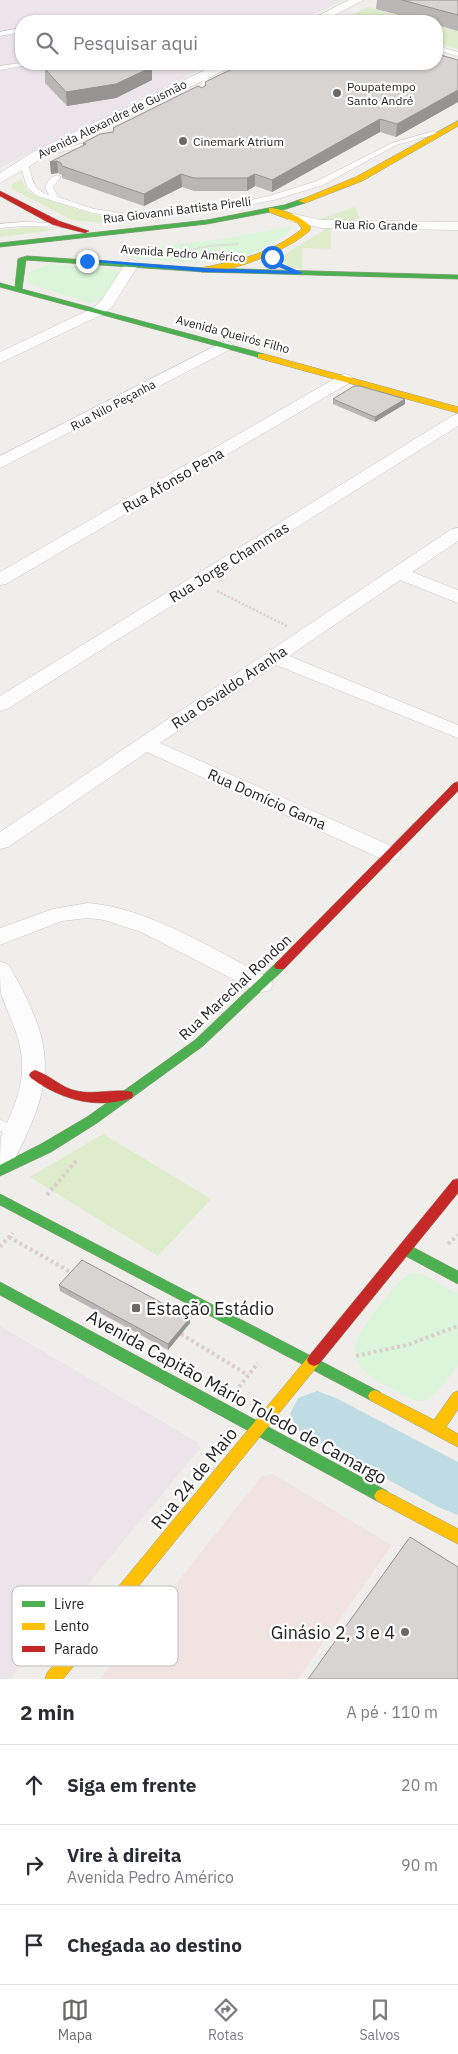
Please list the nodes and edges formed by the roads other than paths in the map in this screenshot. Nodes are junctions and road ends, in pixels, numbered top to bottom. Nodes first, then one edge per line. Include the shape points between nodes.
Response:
1 (358, 4) edge
2 (329, 15) edge
3 (15, 31) edge
4 (0, 34) edge
5 (443, 50) edge
6 (458, 54) edge
7 (15, 66) edge
8 (0, 68) edge
9 (214, 70) edge
10 (206, 74) junction
11 (201, 96) edge
12 (458, 123) edge
13 (446, 130) junction
14 (105, 141) edge
15 (38, 155) junction
16 (24, 164) junction
17 (57, 176) edge
18 (0, 179) edge
19 (0, 193) edge
20 (55, 199) junction
21 (272, 210) junction
22 (322, 210) dead end
23 (294, 218) junction
24 (277, 222) dead end
25 (60, 225) junction
26 (0, 226) edge
27 (458, 226) edge
28 (96, 234) junction
29 (0, 245) edge
30 (80, 250) dead end
31 (272, 254) junction
32 (24, 258) junction
33 (8, 261) dead end
34 (132, 264) junction
35 (204, 270) junction
36 (300, 273) junction
37 (458, 277) edge
38 (0, 285) edge
39 (18, 290) junction
40 (98, 311) junction
41 (225, 346) junction
42 (0, 358) edge
43 (345, 379) junction
44 (458, 410) edge
45 (458, 419) edge
46 (0, 464) edge
47 (458, 533) edge
48 (398, 574) junction
49 (0, 580) edge
50 (458, 597) edge
51 (274, 657) junction
52 (0, 705) edge
53 (458, 732) edge
54 (145, 744) junction
55 (458, 784) edge
56 (0, 842) edge
57 (390, 854) junction
58 (0, 938) edge
59 (0, 970) edge
60 (262, 984) junction
61 (35, 1075) junction
62 (128, 1094) junction
63 (8, 1130) edge
64 (0, 1163) edge
65 (0, 1171) edge
66 (457, 1186) edge
67 (0, 1199) edge
68 (404, 1249) junction
69 (458, 1278) edge
70 (0, 1288) edge
71 (312, 1362) junction
72 (458, 1397) edge
73 (257, 1428) junction
74 (436, 1429) junction
75 (458, 1440) edge
76 (458, 1537) edge
77 (129, 1586) edge
78 (65, 1666) edge
79 (54, 1679) edge

1 - 2 street
3 - 4 lane
5 - 6 lane
7 - 8 lane
9 - 10 street, Avenida Alexandre de Gusmão
10 - 11 lane via 199,92
10 - 15 street, Avenida Alexandre de Gusmão via 134,113
12 - 13 main road, Rua Giovanni Battista Pirelli
13 - 20 lane via 394,144 320,183 242,204 161,214 121,215
13 - 21 main road, Rua Giovanni Battista Pirelli via 352,183 313,199
14 - 15 lane
15 - 16 street, Avenida Alexandre de Gusmão
16 - 18 street, Avenida Alexandre de Gusmão
16 - 20 lane via 33,190
17 - 20 lane via 49,187
19 - 25 main road
21 - 23 main road
21 - 28 main road, Rua Giovanni Battista Pirelli via 207,222
22 - 23 main road
23 - 24 main road
23 - 27 street, Rua Rio Grande via 322,224
23 - 31 main road via 304,223 306,230
25 - 26 lane
25 - 28 main road
28 - 29 main road, Rua Giovanni Battista Pirelli
30 - 32 main road
31 - 35 main road
31 - 36 main road via 276,264
32 - 33 main road
32 - 34 main road, Avenida Pedro Américo
32 - 39 main road
34 - 35 main road, Avenida Pedro Américo
34 - 40 street via 108,304
35 - 36 main road, Avenida Pedro Américo
36 - 37 main road, Avenida Pedro Américo
38 - 39 main road, Avenida Queirós Filho
39 - 40 main road, Avenida Queirós Filho
40 - 41 main road, Avenida Queirós Filho
40 - 42 street
41 - 43 main road, Avenida Queirós Filho
41 - 46 street, Rua Nilo Peçanha
43 - 44 main road, Avenida Queirós Filho
43 - 49 street, Rua Afonso Pena
45 - 52 street, Rua Jorge Chammas
47 - 48 street, Rua Osvaldo Aranha
48 - 50 street
48 - 51 street, Rua Osvaldo Aranha
51 - 53 street
51 - 54 street, Rua Osvaldo Aranha
54 - 56 street, Rua Osvaldo Aranha
54 - 57 street, Rua Domício Gama
55 - 57 main road, Rua Marechal Rondon
57 - 60 main road, Rua Marechal Rondon
58 - 60 street via 37,921 64,914 110,913 146,925
59 - 61 street via 26,1023
60 - 62 main road, Rua Marechal Rondon via 199,1044
61 - 62 main road via 69,1096 102,1099
61 - 63 street via 32,1095
62 - 65 main road, Rua Marechal Rondon via 46,1148
63 - 64 street
66 - 68 main road, Rua 24 de Maio
67 - 71 main road
68 - 69 main road
68 - 71 main road, Rua 24 de Maio
70 - 73 main road, Avenida Capitão Mário Toledo de Camargo
71 - 73 main road, Rua 24 de Maio
71 - 74 main road
72 - 74 main road
73 - 76 main road, Avenida Capitão Mário Toledo de Camargo
73 - 77 main road, Rua 24 de Maio
74 - 75 main road
78 - 79 main road, Rua 24 de Maio

